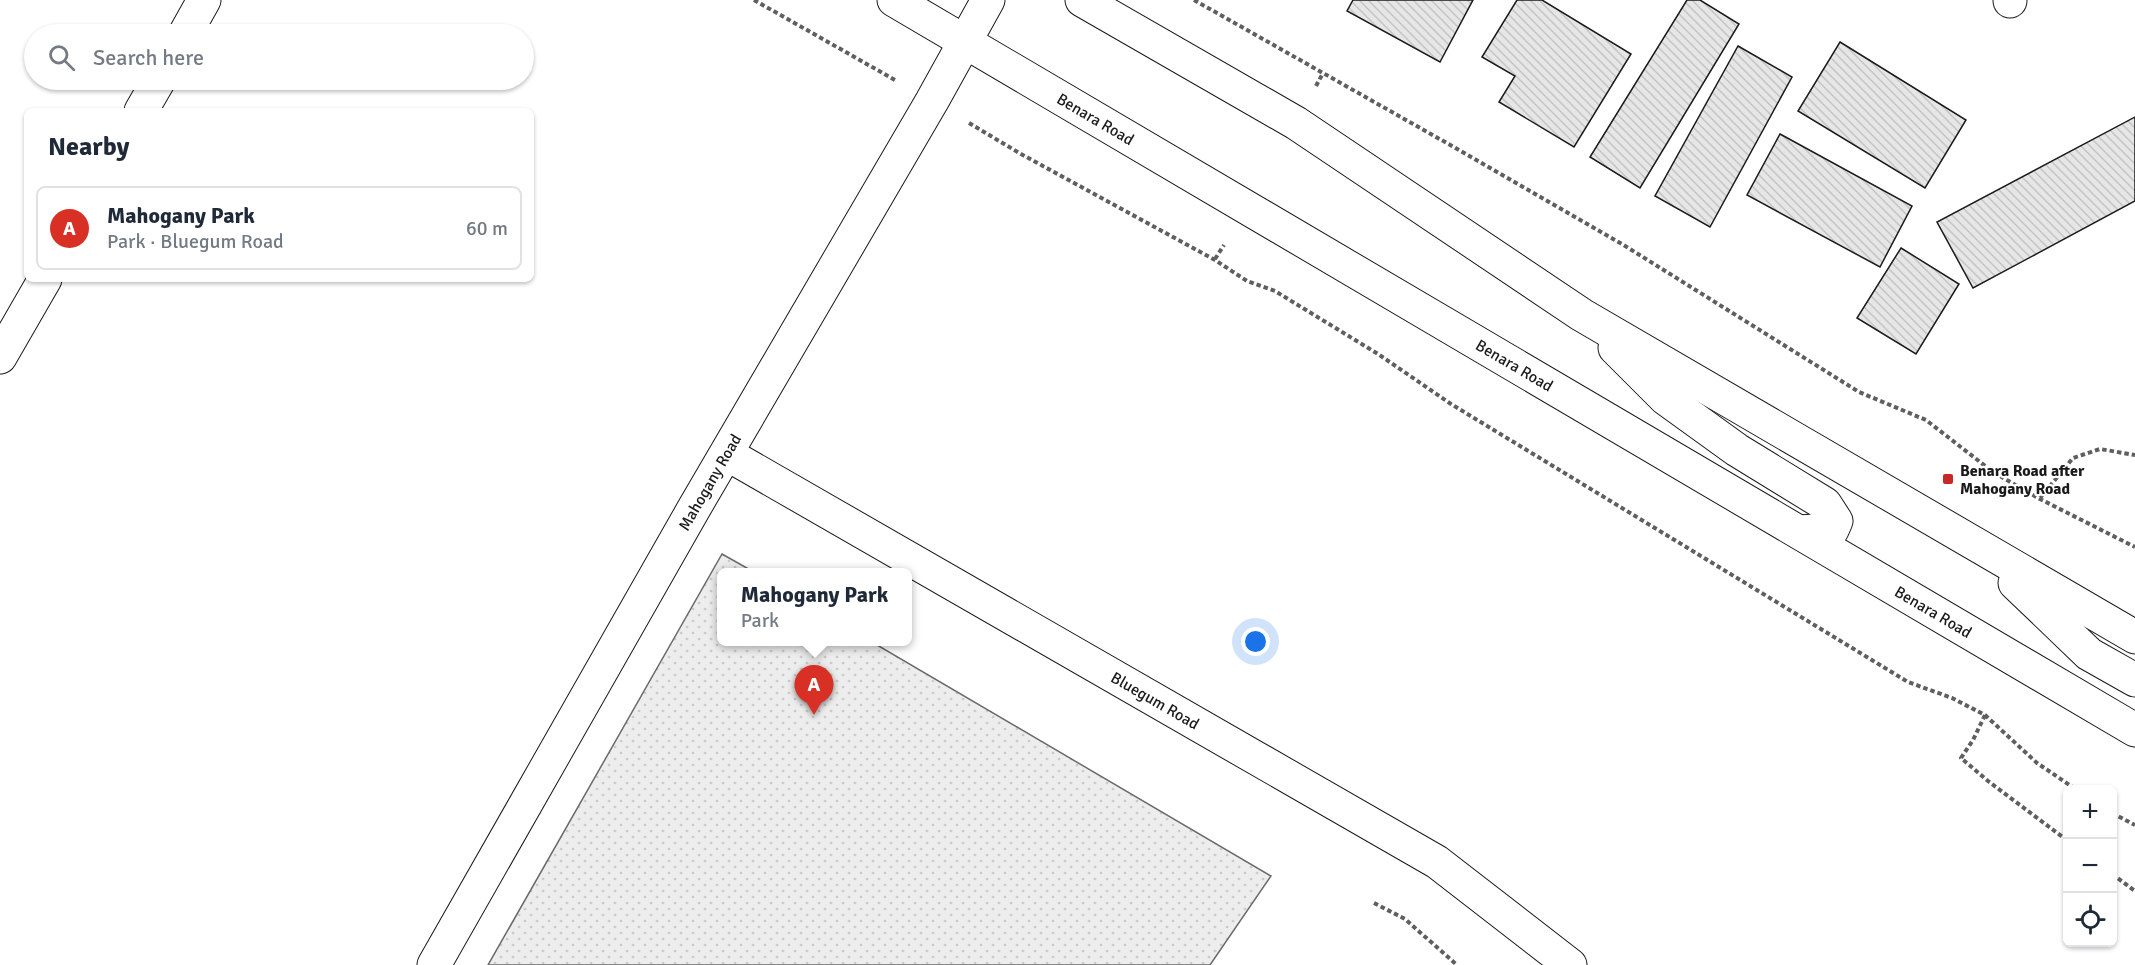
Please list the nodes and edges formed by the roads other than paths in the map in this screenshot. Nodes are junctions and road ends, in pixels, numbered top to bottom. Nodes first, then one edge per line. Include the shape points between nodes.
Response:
1 (204, 0) edge
2 (894, 0) edge
3 (988, 0) edge
4 (1082, 0) edge
5 (191, 24) edge
6 (964, 40) junction
7 (153, 90) edge
8 (143, 108) edge
9 (43, 282) edge
10 (1582, 315) junction
11 (0, 357) edge
12 (727, 454) junction
13 (1799, 532) junction
14 (1977, 546) junction
15 (2135, 637) edge
16 (2135, 680) edge
17 (2135, 730) edge
18 (434, 965) edge
19 (1570, 965) edge

1 - 5 main road
2 - 6 main road, Benara Road
3 - 6 main road, Mahogany Road
4 - 10 main road via 1296,123
6 - 12 main road, Mahogany Road
6 - 13 main road, Benara Road
7 - 8 main road
9 - 11 main road
10 - 13 main road via 1665,398 1737,450 1826,504 1836,521 1832,530
10 - 14 main road
12 - 18 main road, Mahogany Road
12 - 19 main road, Bluegum Road via 1437,862
13 - 17 main road, Benara Road
14 - 15 main road
14 - 16 main road via 2089,654

